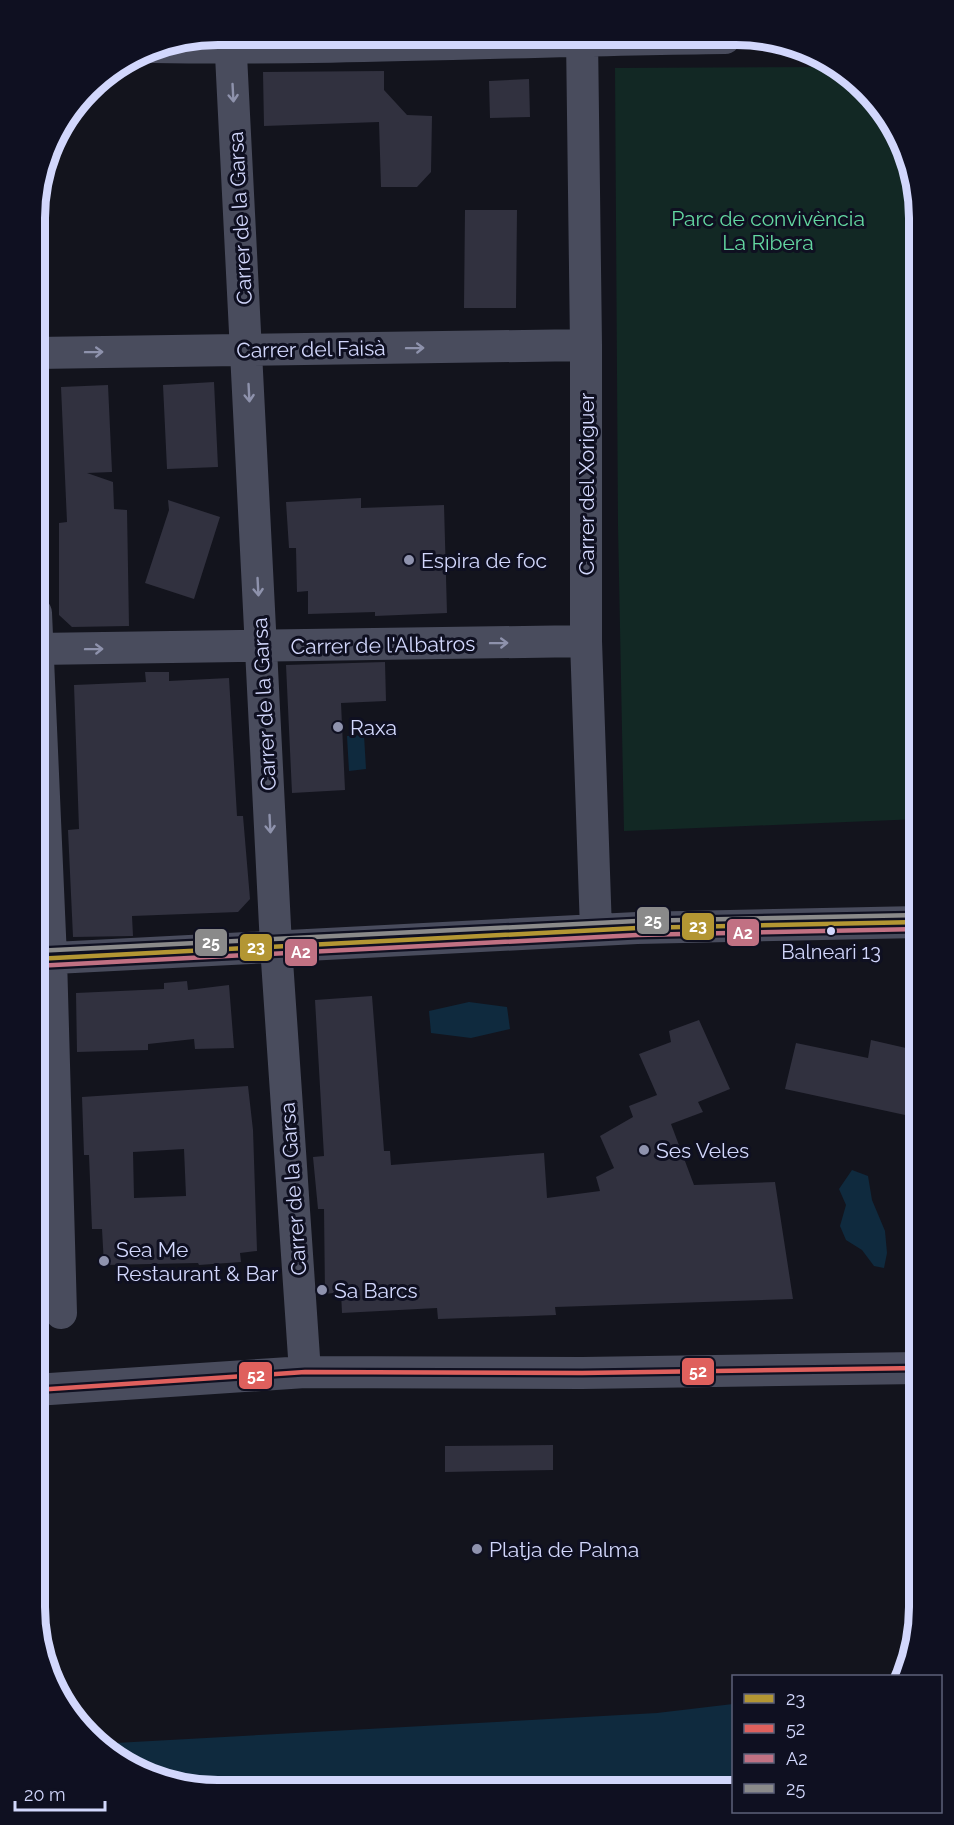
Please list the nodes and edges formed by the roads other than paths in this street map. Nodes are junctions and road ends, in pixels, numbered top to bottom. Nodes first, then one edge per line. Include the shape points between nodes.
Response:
1 (231, 45) edge
2 (582, 45) edge
3 (586, 345) junction
4 (247, 351) junction
5 (45, 353) edge
6 (586, 641) junction
7 (261, 647) junction
8 (45, 649) edge
9 (909, 922) edge
10 (596, 930) junction
11 (276, 946) junction
12 (45, 958) edge
13 (45, 997) edge
14 (61, 1313) dead end
15 (909, 1368) edge
16 (306, 1372) junction
17 (45, 1389) edge

1 -> 4 street, Carrer de la Garsa
2 - 3 street, Carrer del Xoriguer
4 -> 3 street, Carrer del Faisà
3 - 6 street, Carrer del Xoriguer
5 -> 4 street, Carrer del Faisà
4 -> 7 street, Carrer de la Garsa
7 -> 6 street, Carrer de l'Albatros
6 - 10 street, Carrer del Xoriguer
8 -> 7 street, Carrer de l'Albatros
7 -> 11 street, Carrer de la Garsa
9 - 10 street
10 - 11 street
11 - 12 street
11 - 16 street, Carrer de la Garsa
13 - 14 street
15 - 16 street
16 - 17 street

